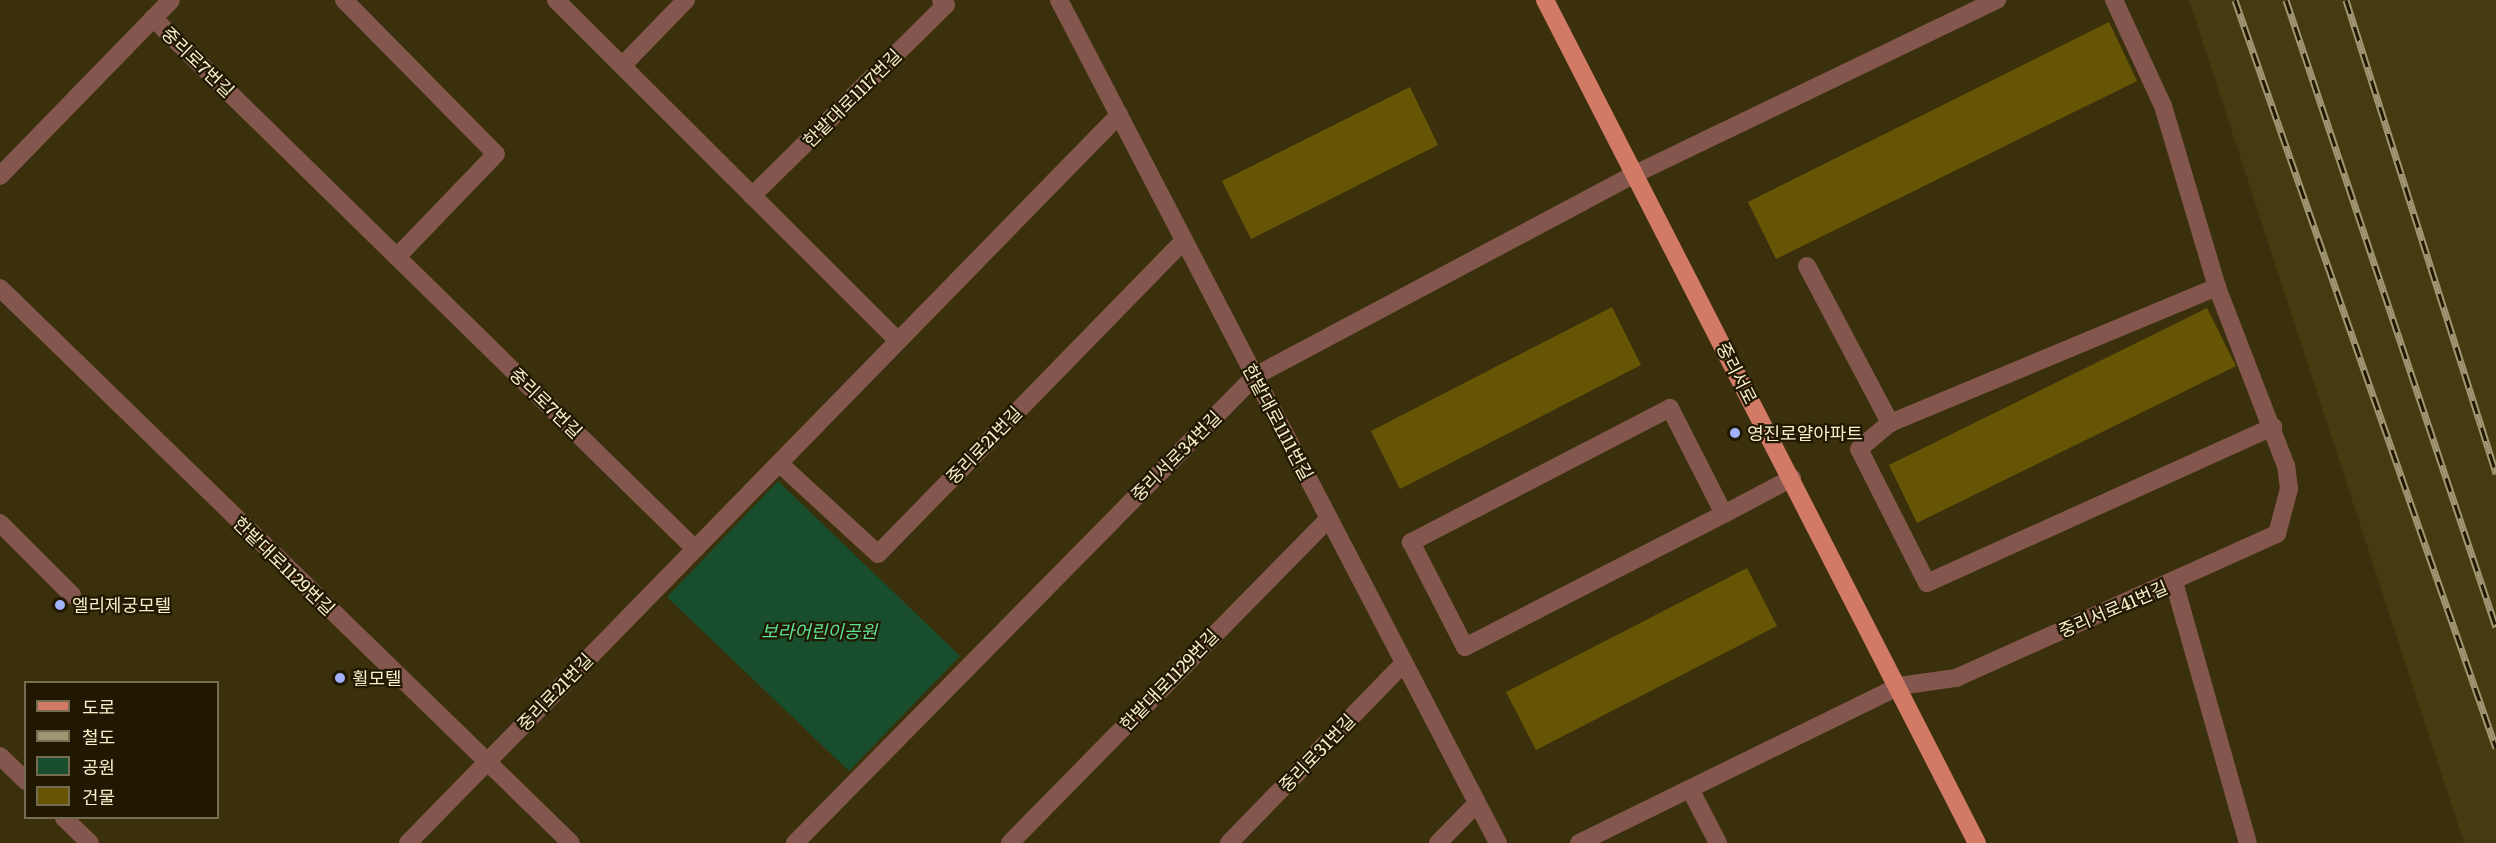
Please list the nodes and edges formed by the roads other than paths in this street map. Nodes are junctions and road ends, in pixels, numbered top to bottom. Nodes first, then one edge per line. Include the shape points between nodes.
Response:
1 (171, 0) edge
2 (344, 0) edge
3 (556, 0) edge
4 (686, 0) edge
5 (941, 0) edge
6 (1059, 0) edge
7 (1545, 0) edge
8 (1996, 0) edge
9 (2114, 0) edge
10 (153, 18) junction
11 (622, 66) junction
12 (1119, 115) junction
13 (1635, 174) junction
14 (0, 176) edge
15 (752, 196) junction
16 (1184, 240) junction
17 (397, 257) junction
18 (1807, 266) dead end
19 (2217, 287) junction
20 (0, 288) edge
21 (898, 341) junction
22 (1255, 376) junction
23 (1890, 423) junction
24 (2273, 427) junction
25 (779, 463) junction
26 (1792, 478) junction
27 (1724, 514) junction
28 (1329, 518) junction
29 (0, 523) edge
30 (695, 549) junction
31 (2174, 582) junction
32 (72, 595) dead end
33 (1404, 663) junction
34 (1899, 686) junction
35 (0, 756) edge
36 (485, 764) junction
37 (24, 779) edge
38 (1690, 789) junction
39 (1477, 803) junction
40 (65, 819) edge
41 (90, 843) edge
42 (408, 843) edge
43 (571, 843) edge
44 (795, 843) edge
45 (1010, 843) edge
46 (1229, 843) edge
47 (1438, 843) edge
48 (1498, 843) edge
49 (1579, 843) edge
50 (1718, 843) edge
51 (1977, 843) edge
52 (2248, 843) edge

1 - 10 street, 중리로7번길
2 - 17 street via 496,154
3 - 11 street
4 - 11 street
5 - 15 street, 한밭대로1117번길 via 946,5
6 - 12 street, 한밭대로1111번길
7 - 13 main road, 중리서로
8 - 13 street, 중리서로34번길
9 - 19 street via 2163,106
10 - 14 street, 중리로7번길
10 - 17 street, 중리로7번길
11 - 15 street
12 - 16 street, 한밭대로1111번길
12 - 21 street, 중리로21번길
13 - 22 street, 중리서로34번길
13 - 26 main road, 중리서로
15 - 21 street
16 - 22 street, 한밭대로1111번길
16 - 25 street, 중리로21번길 via 878,554
17 - 30 street, 중리로7번길
18 - 23 street
19 - 23 street
19 - 24 street
20 - 36 street, 한밭대로1129번길
21 - 25 street, 중리로21번길
22 - 28 street, 한밭대로1111번길
22 - 44 street, 중리서로34번길
23 - 24 street via 1859,449 1927,583
24 - 31 street via 2289,489 2277,534
25 - 30 street, 중리로21번길
26 - 27 street
26 - 34 main road, 중리서로
27 - 27 street via 1465,647 1411,542 1670,408
28 - 33 street, 한밭대로1111번길
28 - 45 street, 한밭대로1129번길
29 - 32 street
30 - 36 street, 중리로21번길
31 - 34 street, 중리서로41번길 via 1956,678
31 - 52 street, 중리서로41번길
33 - 39 street, 한밭대로1111번길
33 - 46 street, 중리로31번길
34 - 38 street, 중리서로41번길
34 - 51 main road, 중리서로
35 - 37 street
36 - 42 street, 중리로21번길
36 - 43 street, 한밭대로1129번길
38 - 49 street, 중리서로41번길
38 - 50 street
39 - 47 street
39 - 48 street, 한밭대로1111번길
40 - 41 street

